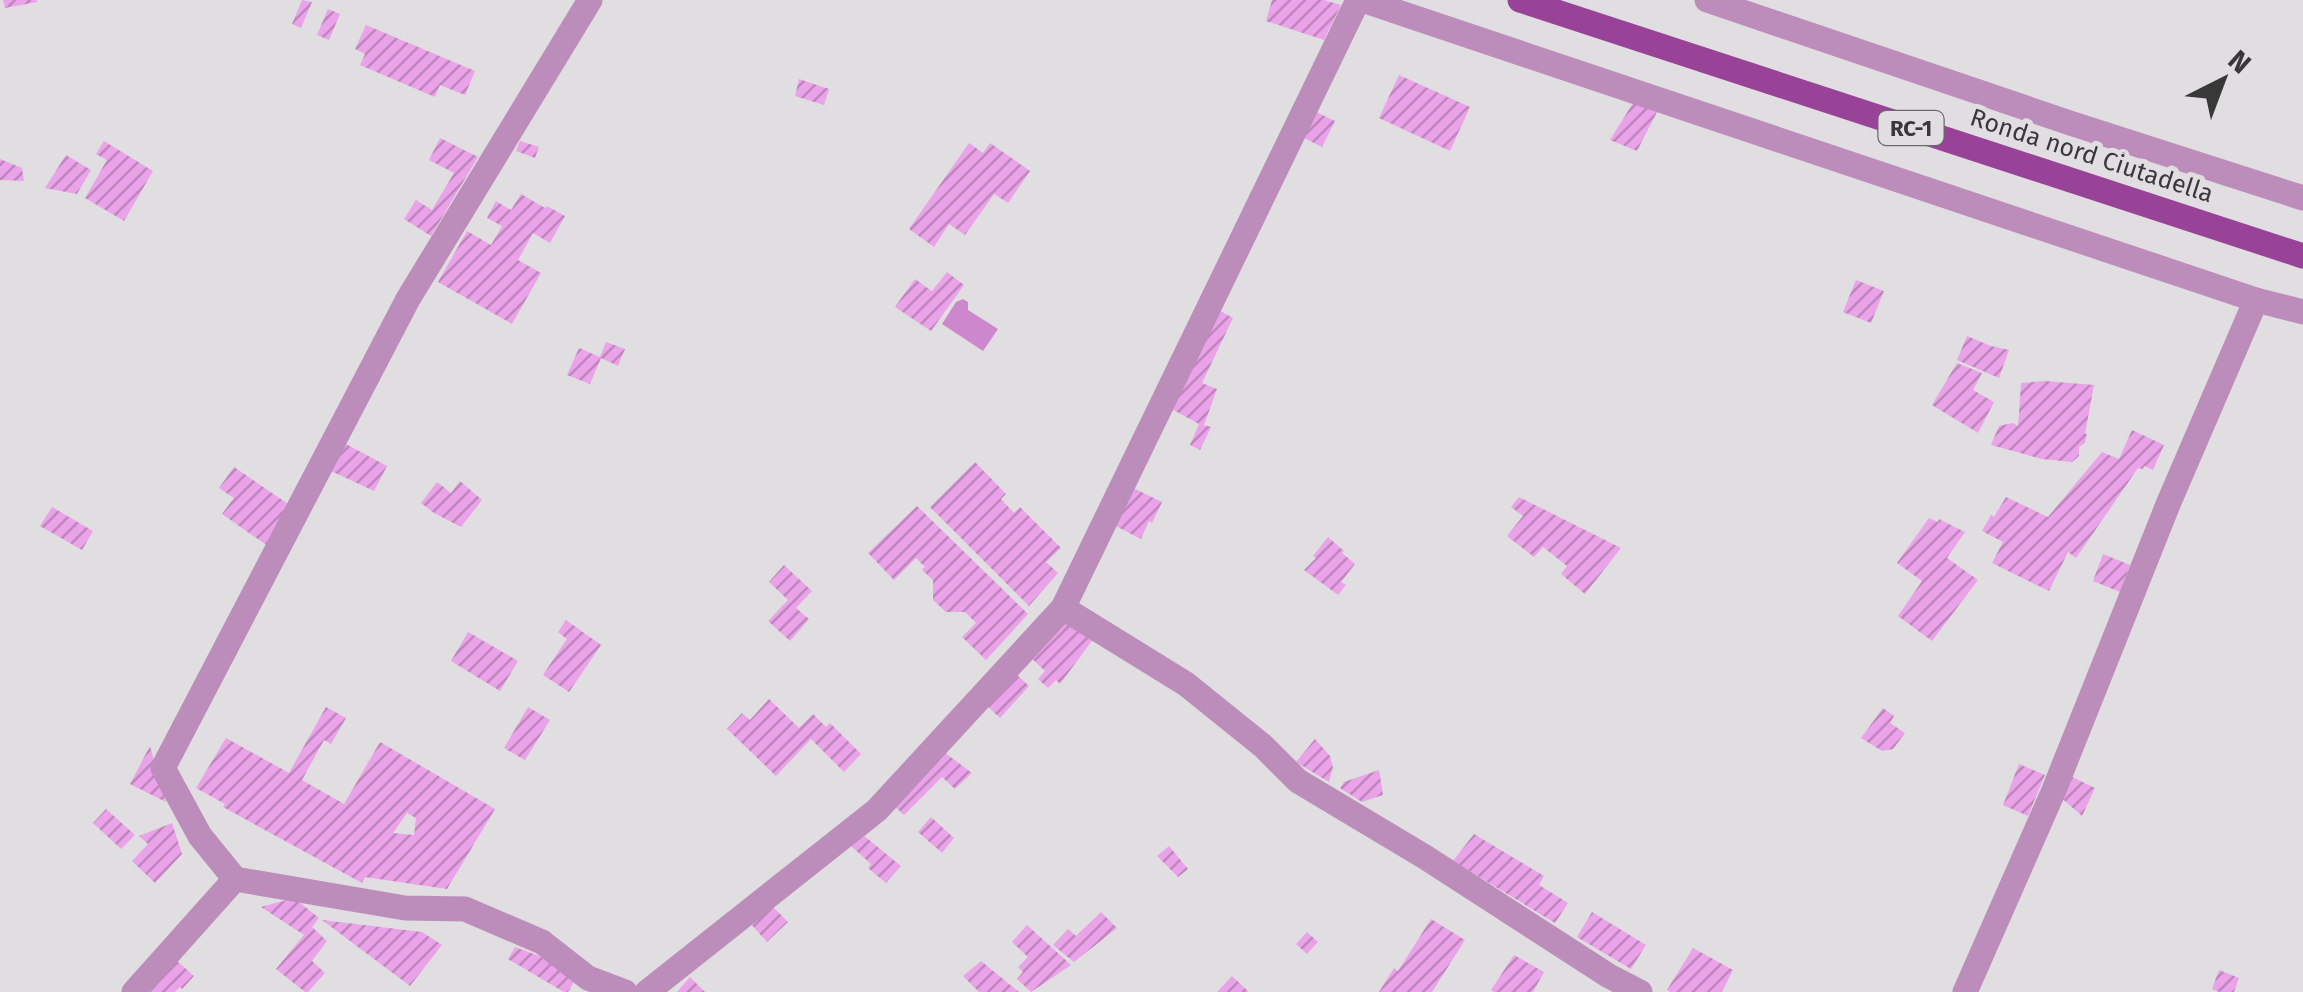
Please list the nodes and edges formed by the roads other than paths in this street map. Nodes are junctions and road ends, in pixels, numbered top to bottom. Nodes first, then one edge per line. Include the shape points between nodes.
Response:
1 (590, 0) edge
2 (1360, 0) edge
3 (1520, 0) edge
4 (1707, 0) edge
5 (2303, 198) edge
6 (2303, 256) edge
7 (2256, 300) junction
8 (2303, 312) edge
9 (1063, 608) junction
10 (235, 879) junction
11 (134, 992) edge
12 (625, 992) edge
13 (647, 992) edge
14 (1640, 992) edge
15 (1964, 992) edge

1 - 10 lane via 408,300 163,768 200,836
2 - 7 lane
2 - 9 lane
3 - 6 main road, Ronda nord Ciutadella / RC-1
4 - 5 lane
7 - 8 lane
7 - 15 lane
9 - 13 lane via 877,810
9 - 14 lane via 1186,684 1298,781
10 - 11 lane
10 - 12 lane via 406,908 465,909 542,942 588,978

